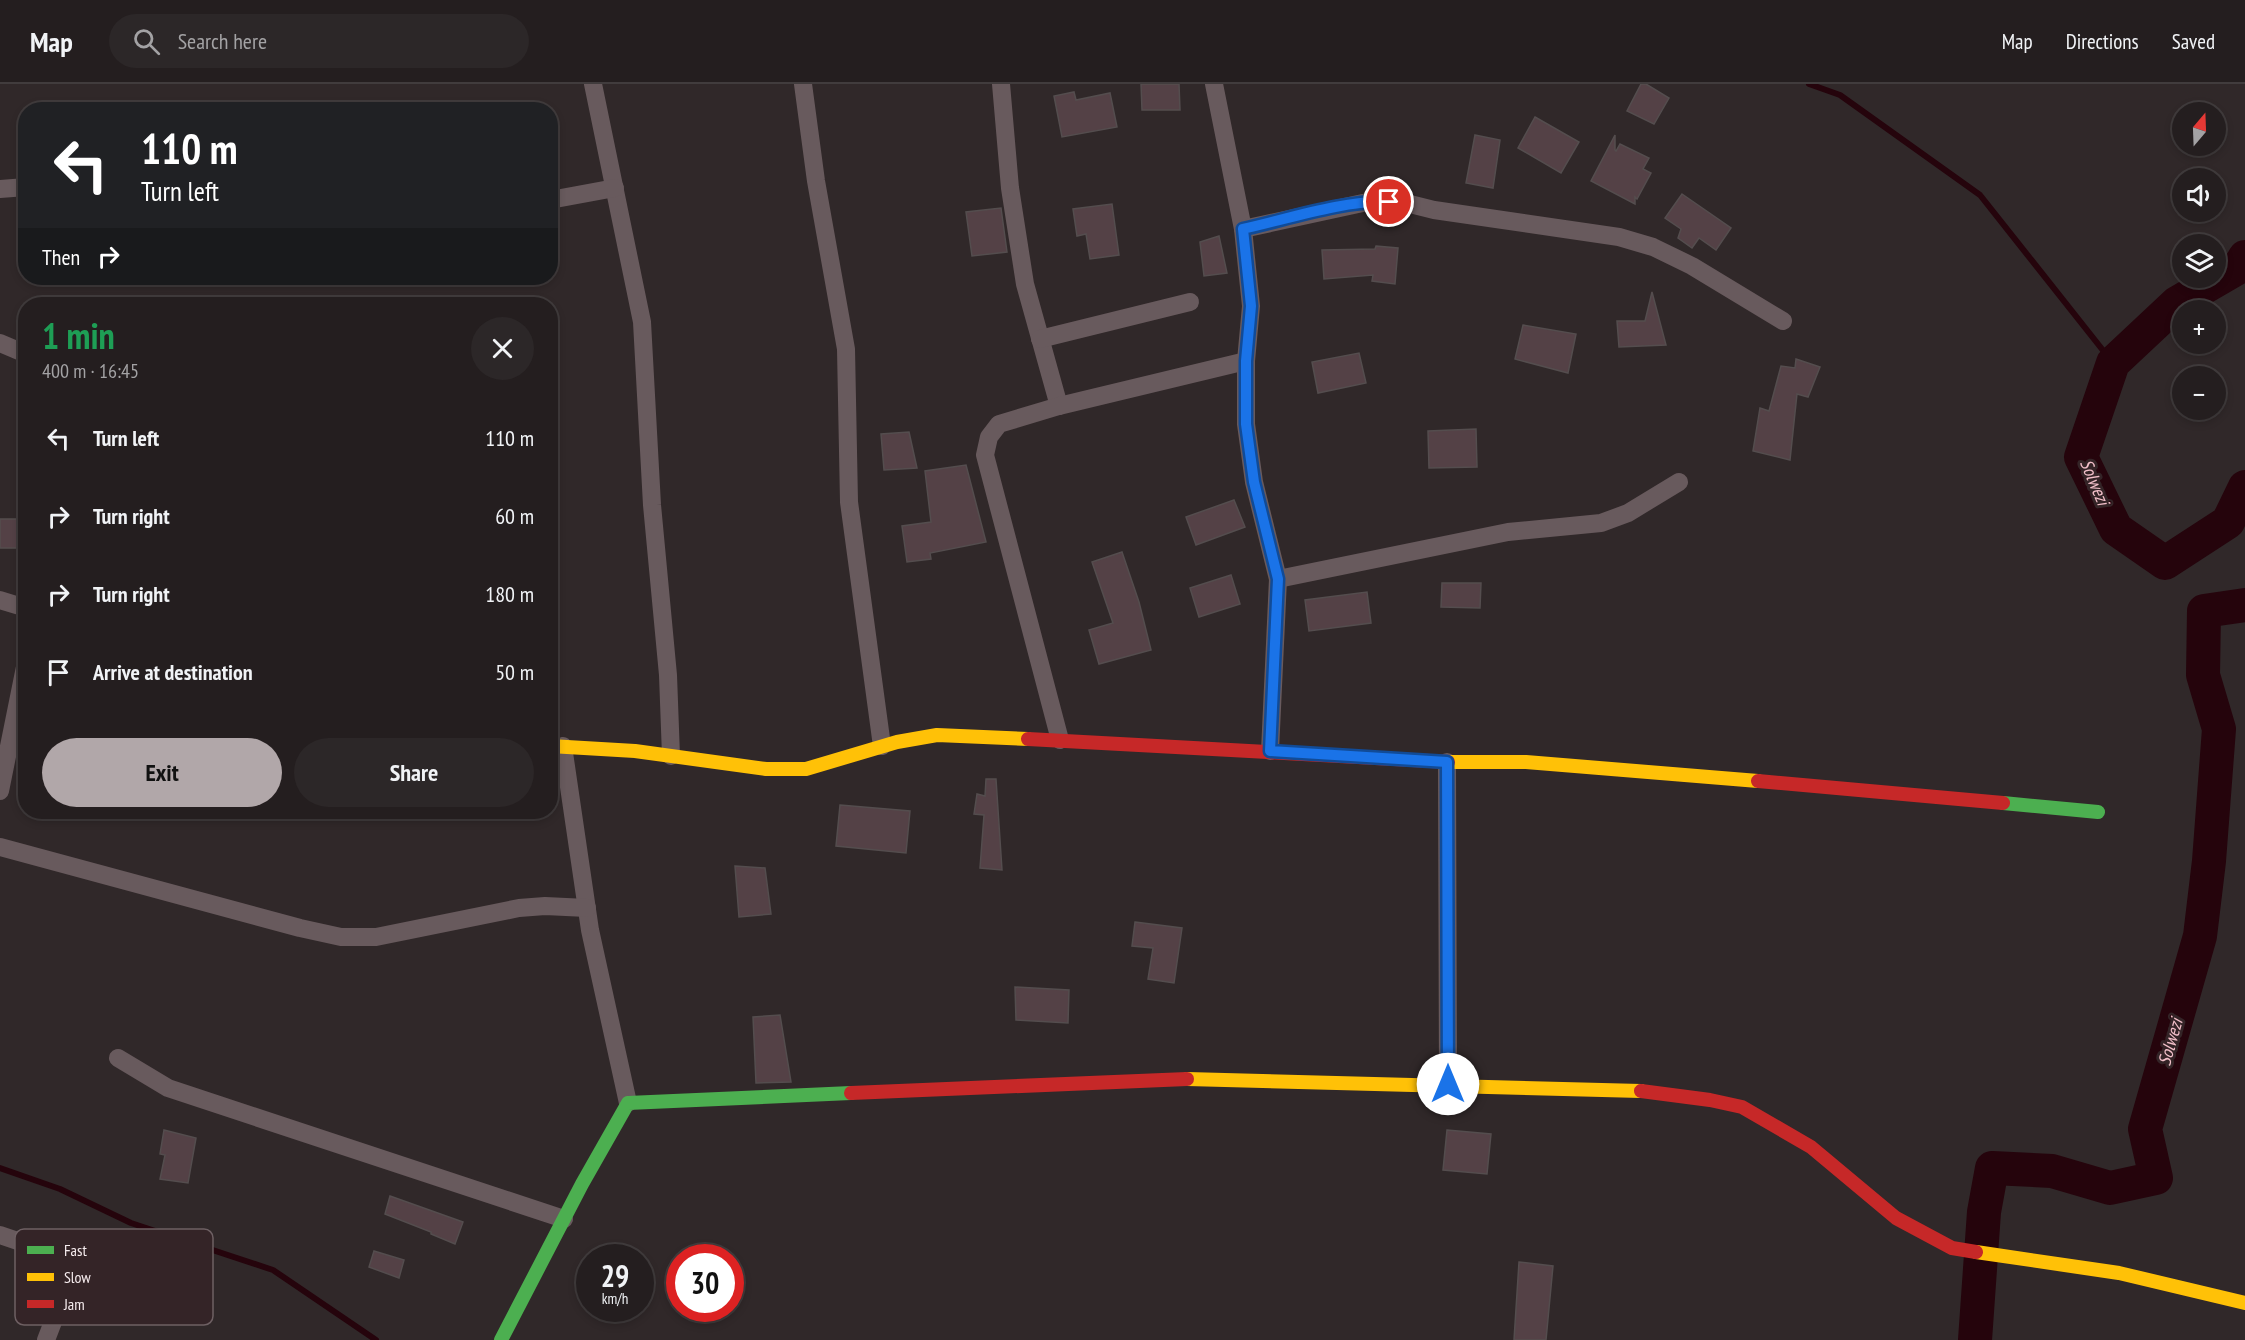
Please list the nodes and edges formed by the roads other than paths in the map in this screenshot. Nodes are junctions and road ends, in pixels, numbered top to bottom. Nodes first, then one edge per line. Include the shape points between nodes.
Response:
1 (593, 84) edge
2 (803, 84) edge
3 (1001, 84) edge
4 (1214, 84) edge
5 (18, 188) edge
6 (615, 188) junction
7 (0, 189) edge
8 (558, 199) edge
9 (1243, 229) junction
10 (1190, 302) dead end
11 (1783, 321) dead end
12 (1040, 339) junction
13 (0, 343) edge
14 (18, 351) edge
15 (1246, 361) junction
16 (1059, 406) junction
17 (1679, 482) dead end
18 (1278, 579) junction
19 (0, 600) edge
20 (18, 606) edge
21 (18, 702) edge
22 (1060, 740) junction
23 (558, 746) edge
24 (882, 746) junction
25 (558, 751) edge
26 (1270, 751) junction
27 (671, 756) junction
28 (1447, 762) junction
29 (0, 791) edge
30 (2098, 812) dead end
31 (0, 847) edge
32 (587, 908) junction
33 (118, 1058) dead end
34 (1448, 1084) junction
35 (628, 1103) junction
36 (564, 1219) junction
37 (0, 1235) edge
38 (15, 1240) edge
39 (2245, 1303) edge
40 (52, 1325) edge
41 (46, 1340) edge
42 (501, 1340) edge

1 - 6 street
2 - 24 street via 846,349 849,502
3 - 12 street via 1010,188 1025,284
4 - 9 street
5 - 7 street
6 - 8 street
6 - 27 street via 642,322
9 - 11 street via 1372,201 1619,237 1653,247 1692,266
9 - 15 street via 1251,306
10 - 12 street
12 - 16 street
13 - 14 street
15 - 16 street
15 - 18 street via 1246,424 1254,482
16 - 22 street via 999,424 989,437 985,454
17 - 18 street via 1628,513 1601,524 1508,532
18 - 26 street
19 - 20 street
21 - 29 street
22 - 24 street via 937,735
22 - 26 street
23 - 27 street
24 - 27 street via 806,769 766,769
25 - 32 street
26 - 28 street
28 - 30 street via 1526,762
28 - 34 street
31 - 32 street via 341,936 376,937 519,908
32 - 35 street
33 - 36 street via 168,1088
34 - 35 street via 1203,1078
34 - 39 street via 1629,1089 1742,1107 1811,1147 1896,1218 1952,1248 2119,1273
35 - 36 street
36 - 42 street
37 - 38 street
40 - 41 street

